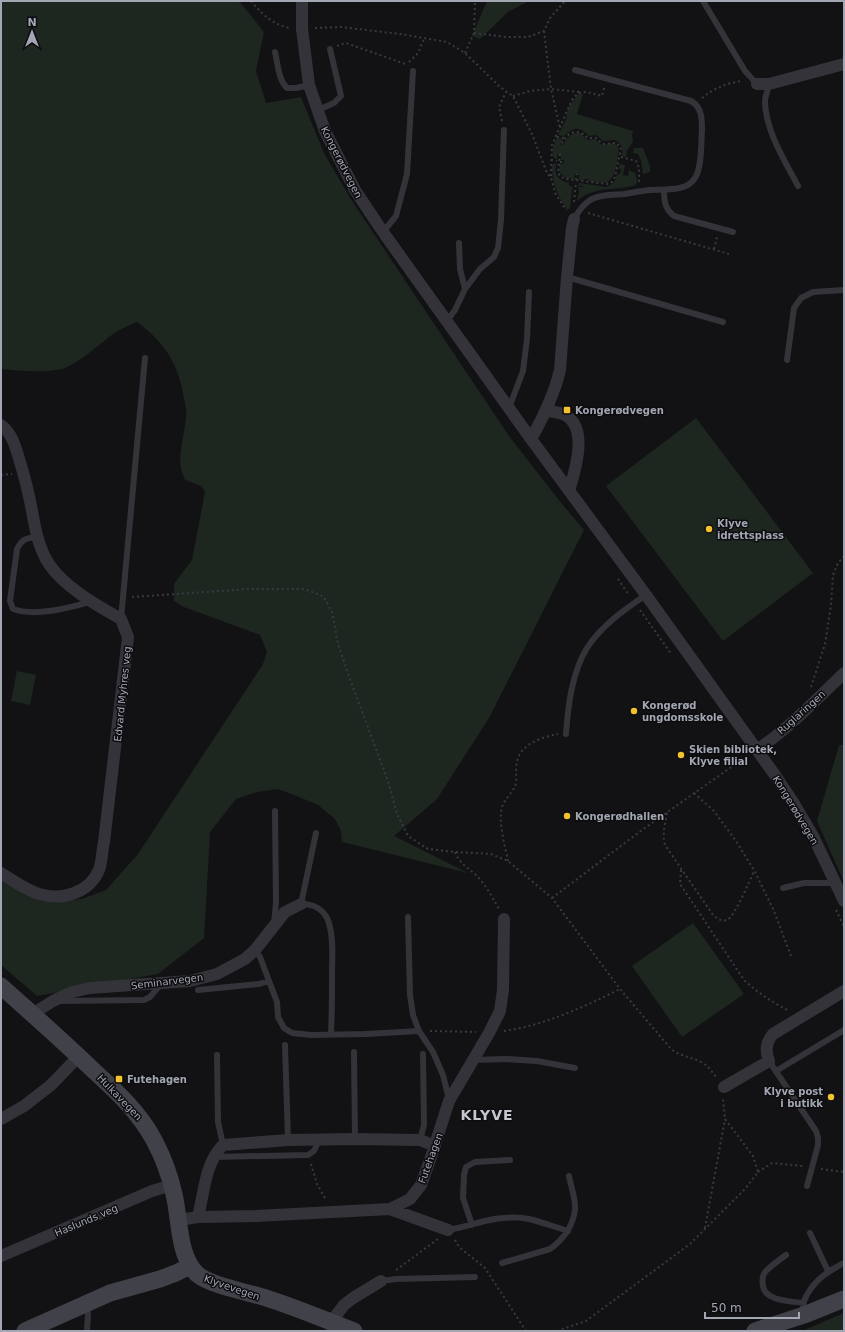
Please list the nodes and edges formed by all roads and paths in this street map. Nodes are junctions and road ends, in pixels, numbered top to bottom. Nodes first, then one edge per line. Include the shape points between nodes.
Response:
1 (251, 1) edge
2 (302, 1) edge
3 (475, 1) edge
4 (565, 1) edge
5 (703, 1) edge
6 (302, 29) junction
7 (544, 31) junction
8 (474, 33) junction
9 (424, 39) junction
10 (330, 49) joint
11 (275, 52) dead end
12 (465, 53) junction
13 (407, 63) junction
14 (844, 64) edge
15 (575, 70) dead end
16 (413, 71) joint
17 (607, 79) junction
18 (763, 84) junction
19 (310, 85) junction
20 (551, 89) junction
21 (506, 92) junction
22 (580, 92) junction
23 (513, 96) junction
24 (697, 105) junction
25 (318, 110) junction
26 (560, 128) junction
27 (504, 130) joint
28 (556, 137) junction
29 (565, 138) junction
30 (561, 145) dead end
31 (560, 154) dead end
32 (621, 157) dead end
33 (551, 160) junction
34 (560, 162) dead end
35 (577, 174) dead end
36 (551, 178) junction
37 (576, 180) dead end
38 (798, 186) dead end
39 (664, 190) junction
40 (639, 191) junction
41 (577, 215) junction
42 (719, 228) junction
43 (384, 232) junction
44 (734, 232) dead end
45 (459, 243) dead end
46 (714, 249) junction
47 (729, 254) dead end
48 (567, 276) junction
49 (465, 290) junction
50 (844, 290) edge
51 (529, 292) dead end
52 (446, 321) junction
53 (723, 322) dead end
54 (145, 358) dead end
55 (787, 360) dead end
56 (509, 408) junction
57 (546, 411) junction
58 (1, 425) edge
59 (532, 439) junction
60 (569, 490) junction
61 (37, 537) junction
62 (844, 556) edge
63 (617, 578) dead end
64 (646, 595) junction
65 (124, 597) junction
66 (92, 601) junction
67 (634, 603) junction
68 (122, 619) junction
69 (676, 661) dead end
70 (844, 673) edge
71 (809, 693) dead end
72 (566, 734) joint
73 (742, 750) dead end
74 (757, 750) junction
75 (747, 757) junction
76 (694, 793) junction
77 (275, 811) dead end
78 (668, 812) junction
79 (316, 833) dead end
80 (455, 852) junction
81 (508, 862) junction
82 (681, 870) junction
83 (754, 870) junction
84 (1, 873) edge
85 (836, 883) junction
86 (783, 888) dead end
87 (552, 898) junction
88 (301, 904) junction
89 (840, 905) edge
90 (408, 917) dead end
91 (504, 919) joint
92 (274, 925) junction
93 (844, 927) edge
94 (255, 950) junction
95 (791, 956) dead end
96 (269, 982) junction
97 (1, 986) edge
98 (620, 989) junction
99 (198, 990) dead end
100 (844, 991) edge
101 (32, 1014) junction
102 (801, 1017) junction
103 (844, 1030) edge
104 (419, 1031) junction
105 (489, 1033) junction
106 (332, 1034) junction
107 (285, 1045) dead end
108 (354, 1052) dead end
109 (423, 1054) dead end
110 (217, 1055) dead end
111 (79, 1056) junction
112 (473, 1060) junction
113 (769, 1061) junction
114 (575, 1068) dead end
115 (776, 1071) junction
116 (724, 1087) junction
117 (449, 1101) junction
118 (1, 1119) edge
119 (725, 1119) junction
120 (356, 1139) junction
121 (288, 1140) junction
122 (319, 1140) junction
123 (420, 1140) junction
124 (224, 1145) junction
125 (435, 1146) junction
126 (308, 1155) junction
127 (214, 1157) junction
128 (510, 1160) dead end
129 (812, 1168) junction
130 (758, 1172) junction
131 (844, 1172) edge
132 (569, 1176) dead end
133 (172, 1185) junction
134 (807, 1186) dead end
135 (390, 1209) junction
136 (332, 1212) junction
137 (198, 1217) junction
138 (179, 1220) junction
139 (472, 1225) junction
140 (704, 1229) junction
141 (448, 1230) junction
142 (568, 1231) junction
143 (810, 1233) dead end
144 (786, 1255) dead end
145 (1, 1256) edge
146 (502, 1263) dead end
147 (844, 1263) edge
148 (190, 1266) junction
149 (828, 1271) junction
150 (475, 1277) dead end
151 (381, 1281) junction
152 (844, 1299) edge
153 (87, 1303) junction
154 (803, 1309) junction
155 (331, 1322) junction
156 (25, 1331) edge
157 (87, 1331) edge
158 (354, 1331) edge
159 (526, 1331) edge
160 (557, 1331) edge
161 (755, 1331) edge

1 - 6 path via 271,21 289,28
2 - 6 street, Kongerødvegen
3 - 8 path
4 - 7 path via 550,18
5 - 18 lane via 745,71
6 - 9 path via 341,28
6 - 19 street, Kongerødvegen
7 - 8 path via 528,37
7 - 20 path
8 - 12 path
9 - 12 path via 446,42
9 - 13 path via 418,53
10 - 13 path via 346,43
10 - 25 lane via 341,96 334,103
11 - 19 lane via 282,83 287,88
12 - 21 path
13 - 16 path
14 - 18 street
15 - 17 lane
16 - 43 lane via 407,174 396,216
17 - 22 path via 602,96
17 - 24 lane via 691,101
18 - 24 path via 730,82 703,97
18 - 38 lane via 768,118 776,145
19 - 25 street, Kongerødvegen
20 - 22 path
20 - 23 path
20 - 26 path
21 - 23 path
21 - 27 path via 499,107
22 - 26 path via 567,108
23 - 36 path
24 - 39 lane via 702,118 698,174 687,186
25 - 43 street, Kongerødvegen via 325,131 355,190
26 - 28 path
27 - 49 lane via 498,248 494,257 480,269
28 - 29 path
28 - 33 path via 552,145
29 - 30 path
29 - 31 path via 579,131 603,144 617,143 621,149 615,177 612,182 605,185 566,180 558,173
32 - 40 path via 634,160 638,164
33 - 34 path
33 - 36 path
35 - 37 path
36 - 41 path via 567,212
39 - 40 lane
39 - 42 lane via 664,201 668,211 674,216
40 - 41 lane via 598,197 588,202
41 - 46 path
41 - 48 street
42 - 44 lane
42 - 46 path
43 - 52 street, Kongerødvegen
45 - 49 lane via 460,269
46 - 47 path
48 - 53 lane
48 - 57 street via 560,370
49 - 52 lane
50 - 55 lane via 812,292 801,298 794,308
51 - 56 lane via 523,371
52 - 56 street, Kongerødvegen
54 - 65 lane
56 - 59 street, Kongerødvegen
57 - 59 street
57 - 60 street via 566,416 576,428 578,453
58 - 61 street via 16,447
59 - 60 street, Kongerødvegen
60 - 64 street, Kongerødvegen
61 - 66 street via 50,565 66,582
61 - 66 lane via 21,541 17,549 10,601 13,610 63,610
62 - 71 path via 833,575 825,644
63 - 67 path
64 - 67 lane
64 - 74 street, Kongerødvegen
65 - 68 lane
65 - 80 path via 249,589 304,589 323,596 332,612 338,644 388,781 397,814 408,836 428,848
66 - 68 street
67 - 69 path
67 - 72 lane via 594,638 583,655 576,670
68 - 84 street, Edvard Myhres veg via 128,637 99,869 89,885 76,893 59,897 39,894
70 - 74 street, Ruglaringen via 801,714
72 - 81 path via 539,739 520,753 517,760 516,783 502,808 502,829
73 - 75 path
74 - 75 path
74 - 85 street, Kongerødvegen via 800,813
75 - 76 path
76 - 78 path
76 - 83 path via 714,810
77 - 92 lane
78 - 82 path via 663,838 668,851
78 - 87 path
79 - 88 lane
80 - 81 path via 491,854
80 - 91 path via 457,858 485,886
81 - 87 path
82 - 83 path via 713,915 720,920 731,917
82 - 102 path via 680,884 744,980 772,1002
83 - 95 path via 774,911
85 - 86 lane via 804,883
85 - 89 street, Kongerødvegen
87 - 98 path
88 - 92 street, Seminarvegen via 285,912
88 - 106 lane via 317,907 328,922 333,947
89 - 93 path
90 - 104 lane via 410,995
91 - 105 street, Futehagen via 503,990 500,1011
92 - 94 street, Seminarvegen
94 - 96 lane
94 - 101 street, Seminarvegen via 245,959 217,974 190,981 90,988 72,992
96 - 99 lane
96 - 106 lane via 277,1002 278,1017 284,1028 292,1034
97 - 101 main road, Hulkavegen
98 - 105 path via 590,1004 519,1029
98 - 116 path via 671,1049 684,1057 703,1063
100 - 102 street
101 - 111 main road, Hulkavegen
102 - 113 street via 773,1034 768,1040 766,1046
103 - 115 lane
104 - 105 path
104 - 106 lane
104 - 117 lane via 433,1052 443,1075
105 - 112 street, Futehagen
107 - 121 lane
108 - 120 lane
109 - 123 lane via 424,1125
110 - 124 lane via 218,1122
111 - 118 street via 40,1094
111 - 133 main road, Hulkavegen via 142,1121 163,1158
112 - 114 lane via 506,1058
112 - 117 street, Futehagen
113 - 115 lane
113 - 116 street
115 - 129 lane via 816,1131 818,1145
116 - 119 path via 722,1104
117 - 125 street, Futehagen
119 - 130 path via 753,1156
119 - 140 path
120 - 122 street
120 - 123 street
121 - 122 street
121 - 124 street
122 - 126 lane via 314,1151
123 - 125 street
124 - 127 street
125 - 135 street, Futehagen via 421,1185 410,1199
126 - 127 lane
126 - 136 path via 317,1184
127 - 137 street
128 - 139 lane via 475,1162 466,1167 463,1198
129 - 130 path via 772,1163
129 - 131 path
129 - 134 lane
130 - 140 path via 745,1189
132 - 142 lane via 575,1210
133 - 138 main road, Hulkavegen
133 - 145 street, Haslunds veg via 152,1191
135 - 136 street, Futehagen
135 - 141 street
136 - 137 street, Futehagen
137 - 138 street, Futehagen
138 - 148 main road, Hulkavegen via 183,1246
139 - 141 lane
139 - 142 lane via 503,1218 518,1218
140 - 160 path via 690,1244 586,1321
141 - 151 path
141 - 159 path via 460,1247 485,1268
142 - 146 lane via 550,1249
143 - 149 lane
144 - 154 lane via 762,1277 763,1289 768,1295
147 - 149 lane
148 - 153 main road via 160,1279 110,1293
148 - 155 main road, Klyvevegen via 198,1275 210,1282
149 - 154 lane via 815,1282
150 - 151 lane
151 - 155 street via 344,1305
152 - 154 main road
153 - 156 main road
153 - 157 lane
154 - 161 main road
155 - 158 main road, Klyvevegen

